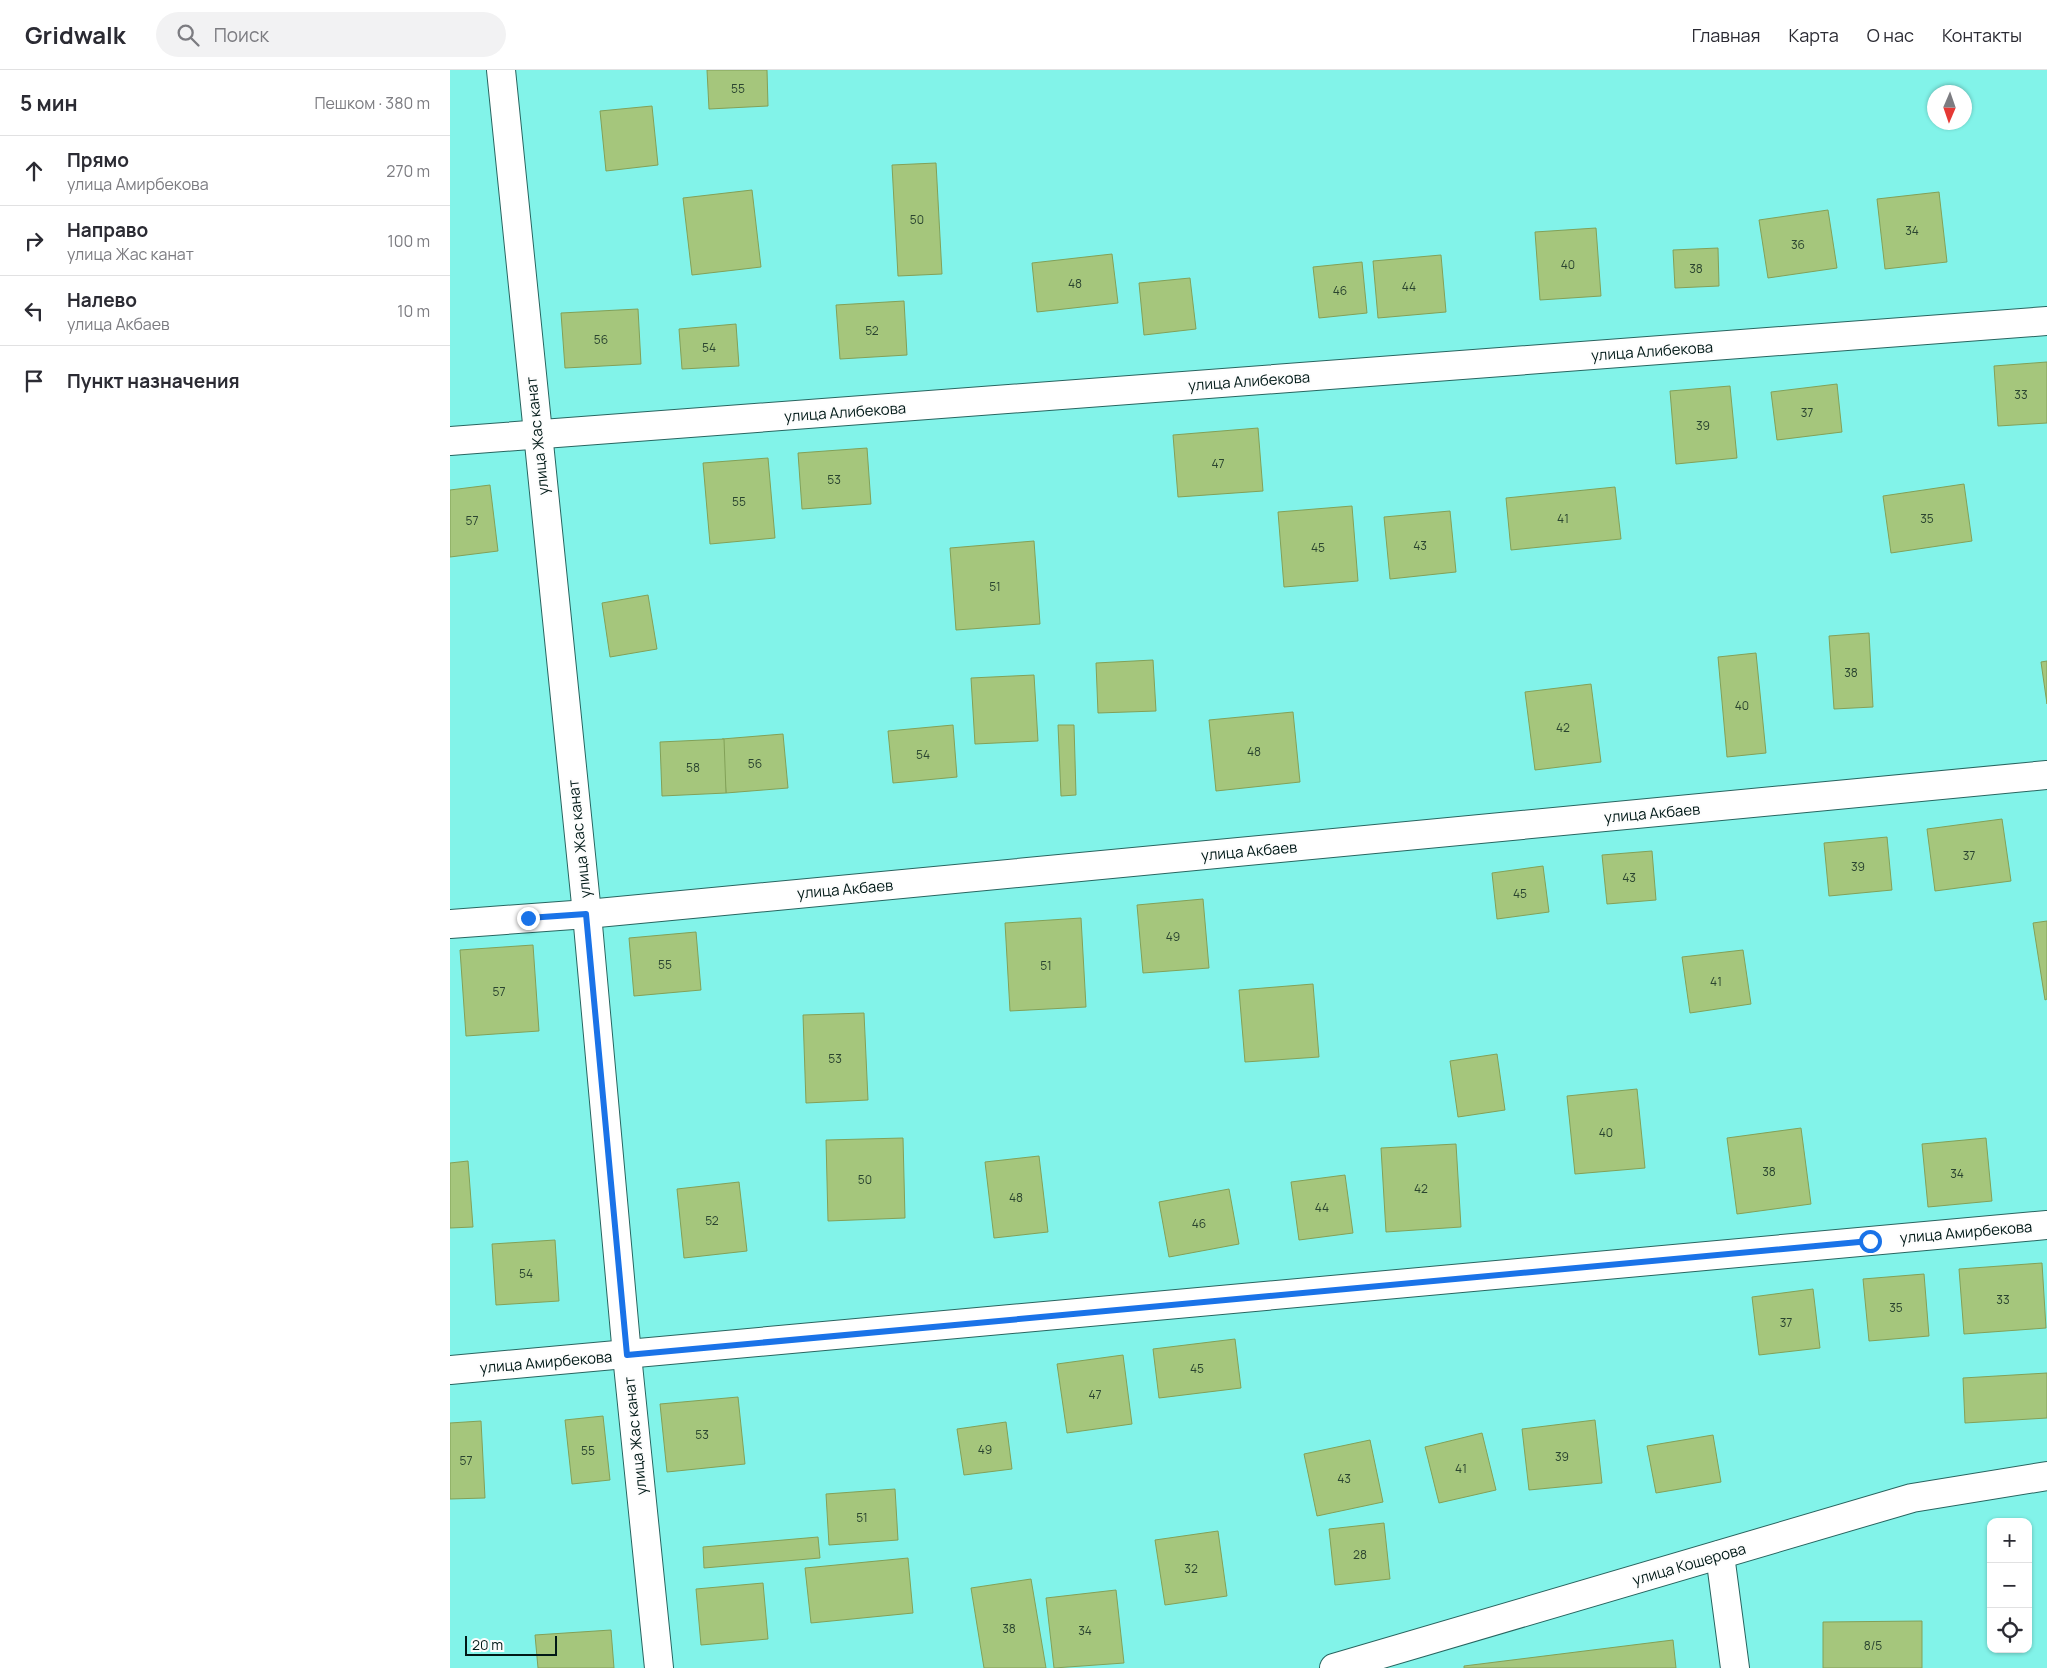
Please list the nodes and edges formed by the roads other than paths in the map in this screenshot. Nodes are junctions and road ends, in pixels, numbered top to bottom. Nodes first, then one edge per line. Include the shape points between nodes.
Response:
1 (501, 70) edge
2 (2047, 322) edge
3 (537, 434) junction
4 (450, 441) edge
5 (2047, 775) edge
6 (586, 914) junction
7 (450, 924) edge
8 (2047, 1225) edge
9 (627, 1355) junction
10 (450, 1370) edge
11 (2047, 1476) edge
12 (1720, 1555) junction
13 (659, 1668) edge
14 (1334, 1668) edge
15 (1735, 1668) edge

1 - 3 street, улица Жас канат
2 - 3 street, улица Алибекова
3 - 4 street, улица Алибекова
3 - 6 street, улица Жас канат
5 - 6 street, улица Акбаев
6 - 7 street, улица Акбаев
6 - 9 street, улица Жас канат
8 - 9 street, улица Амирбекова
9 - 10 street, улица Амирбекова
9 - 13 street, улица Жас канат
11 - 12 street, улица Кошерова via 1912,1498
12 - 14 street, улица Кошерова
12 - 15 street

